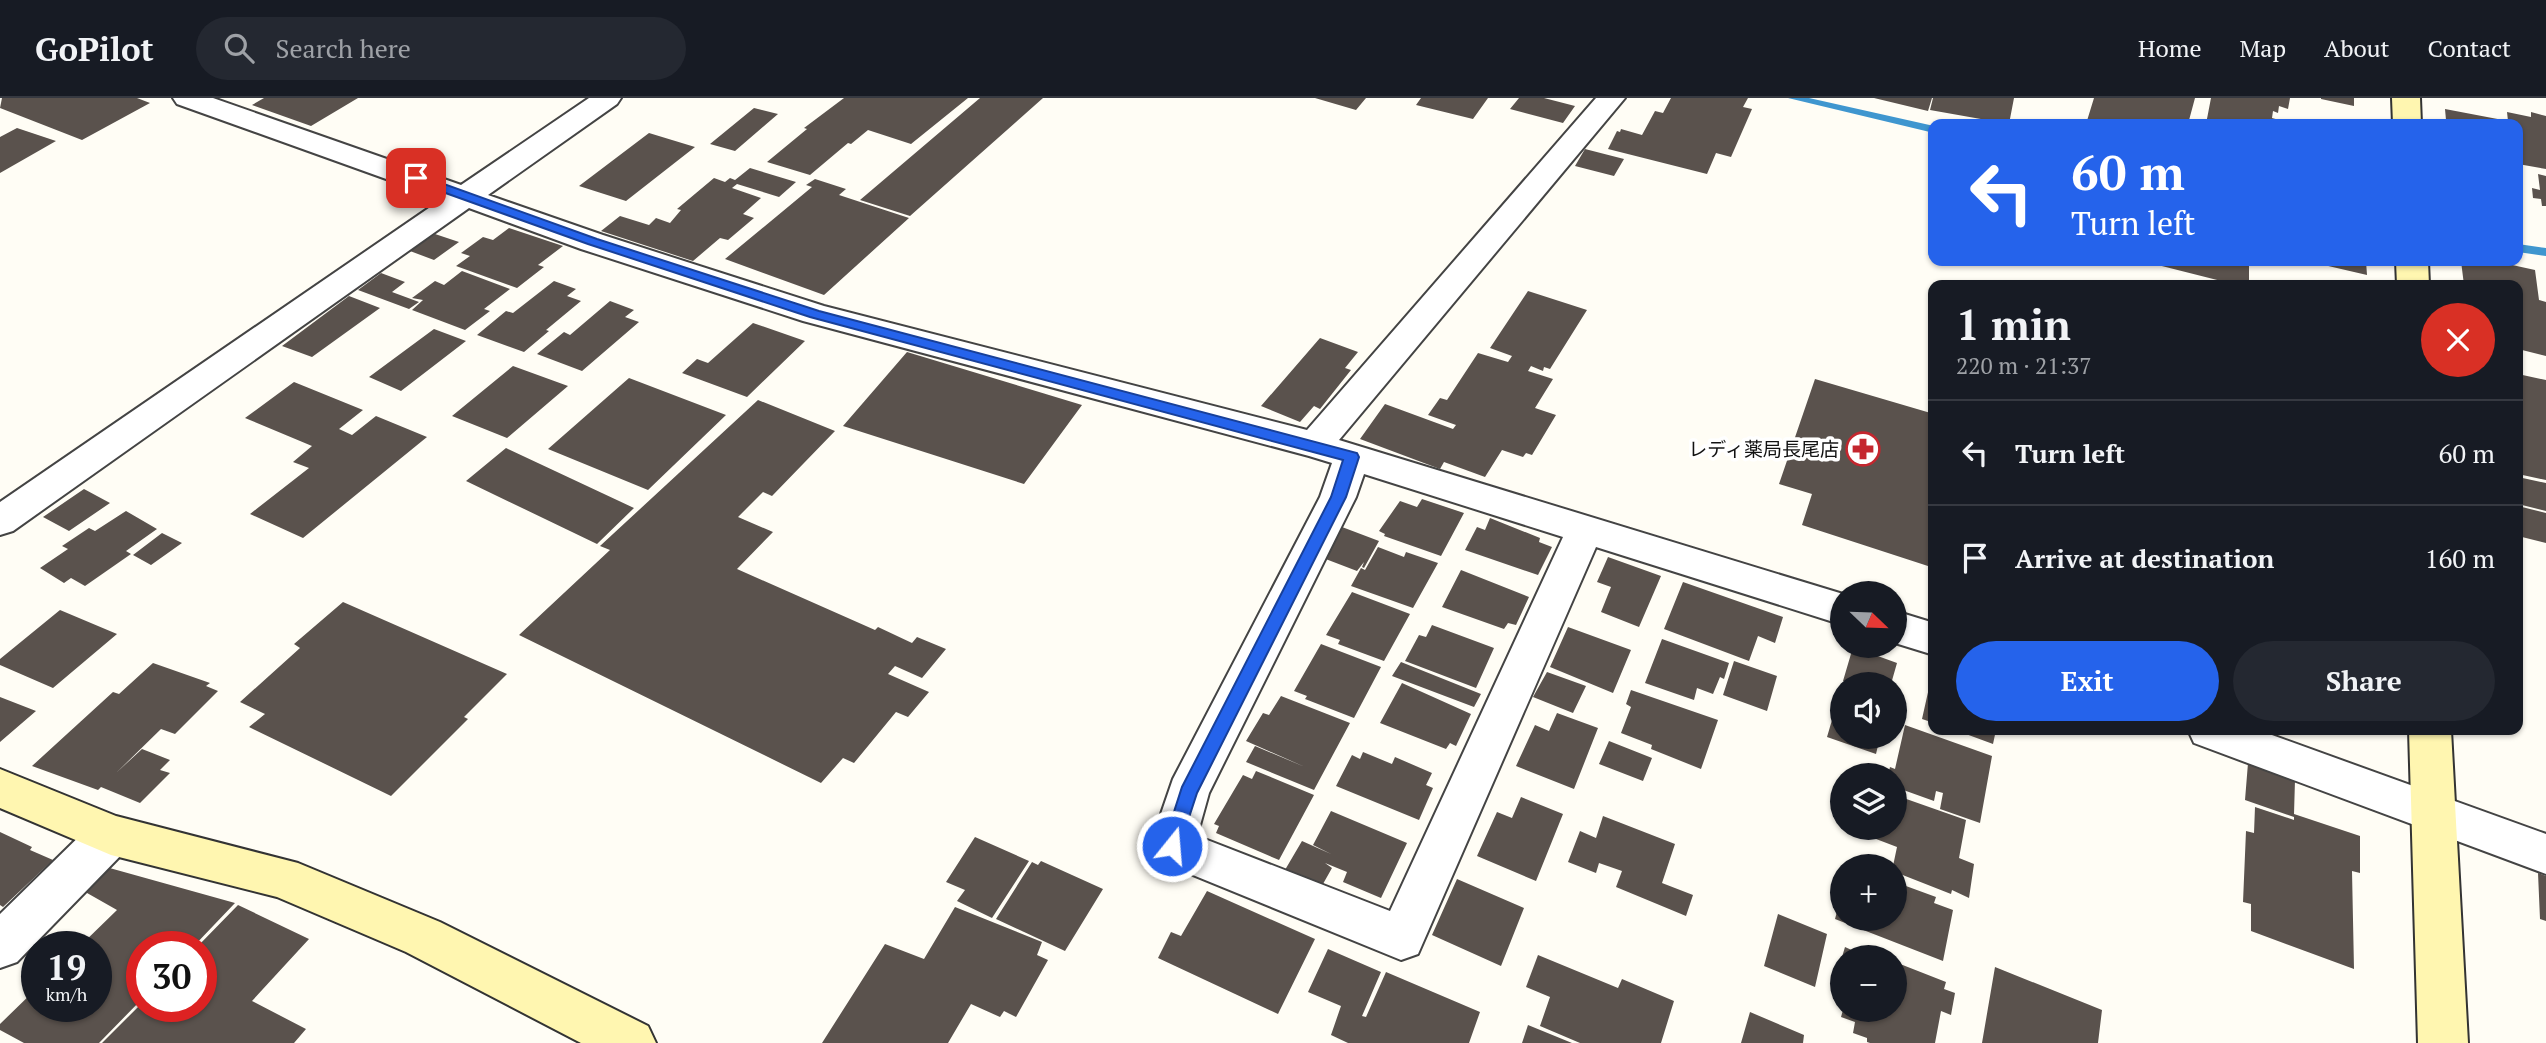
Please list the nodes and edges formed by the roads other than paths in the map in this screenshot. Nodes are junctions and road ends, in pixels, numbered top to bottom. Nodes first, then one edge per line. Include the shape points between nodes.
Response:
1 (187, 98) edge
2 (607, 98) edge
3 (1611, 98) edge
4 (2406, 98) edge
5 (2407, 119) edge
6 (467, 196) junction
7 (1333, 451) junction
8 (0, 521) edge
9 (1585, 530) junction
10 (1830, 606) edge
11 (1908, 631) edge
12 (1928, 637) edge
13 (2222, 735) edge
14 (2430, 735) edge
15 (0, 788) edge
16 (2433, 814) junction
17 (111, 835) junction
18 (2546, 854) edge
19 (0, 946) edge
20 (631, 1043) edge
21 (2443, 1043) edge

1 - 6 street
2 - 6 street
3 - 7 street
4 - 5 street
6 - 7 street via 815,314
6 - 8 street
7 - 9 street
7 - 9 street via 1338,497 1188,792 1172,846 1401,938
9 - 10 street
11 - 12 street
13 - 16 street
14 - 16 street
15 - 17 street
16 - 18 street
16 - 21 street
17 - 19 street
17 - 20 street via 282,878 423,937

